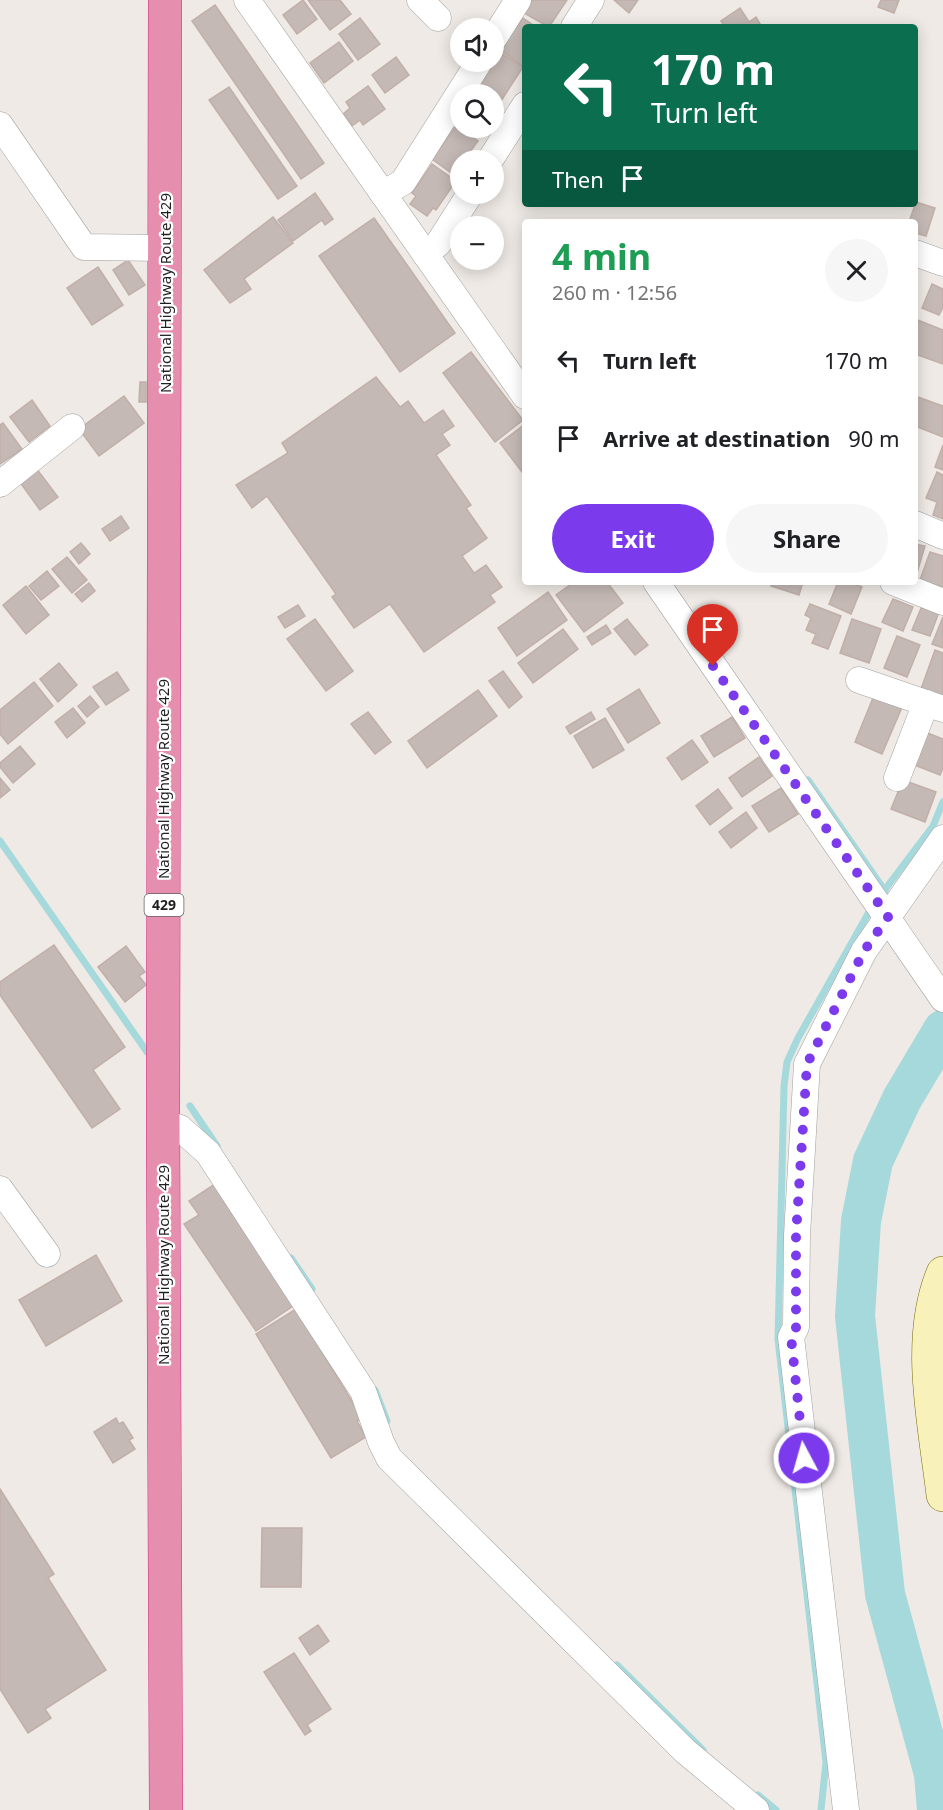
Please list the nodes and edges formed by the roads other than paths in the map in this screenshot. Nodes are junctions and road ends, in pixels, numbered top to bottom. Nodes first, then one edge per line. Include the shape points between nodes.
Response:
1 (165, 0) edge
2 (247, 0) edge
3 (518, 0) edge
4 (591, 0) edge
5 (504, 22) edge
6 (576, 24) edge
7 (473, 72) edge
8 (522, 110) edge
9 (0, 125) edge
10 (496, 150) edge
11 (390, 190) junction
12 (463, 204) edge
13 (166, 248) junction
14 (431, 249) junction
15 (918, 254) edge
16 (943, 263) edge
17 (522, 391) edge
18 (72, 427) dead end
19 (0, 484) edge
20 (918, 525) edge
21 (943, 536) edge
22 (658, 585) edge
23 (900, 585) edge
24 (943, 602) edge
25 (859, 680) dead end
26 (935, 706) edge
27 (897, 778) dead end
28 (943, 838) edge
29 (880, 906) junction
30 (940, 994) edge
31 (163, 1122) junction
32 (0, 1189) edge
33 (47, 1254) dead end
34 (943, 1273) edge
35 (943, 1495) edge
36 (166, 1810) edge
37 (756, 1810) edge
38 (846, 1810) edge

1 - 13 highway, National Highway Route 429 / 429
2 - 11 street
3 - 5 street
4 - 6 street
7 - 11 street via 403,182
8 - 10 street
9 - 13 street via 84,247
11 - 14 street
12 - 14 street
13 - 31 highway, National Highway Route 429 / 429
14 - 17 street
15 - 16 street
18 - 19 street
20 - 21 street
22 - 29 street
23 - 24 street
25 - 26 street
26 - 27 street
28 - 29 street
29 - 30 street
29 - 38 street via 864,951 807,1064 796,1235 796,1328 791,1337
31 - 36 highway, National Highway Route 429 / 429
31 - 37 street via 195,1139 215,1163 363,1391 389,1458 686,1750
32 - 33 street
34 - 35 street via 936,1290 928,1363

